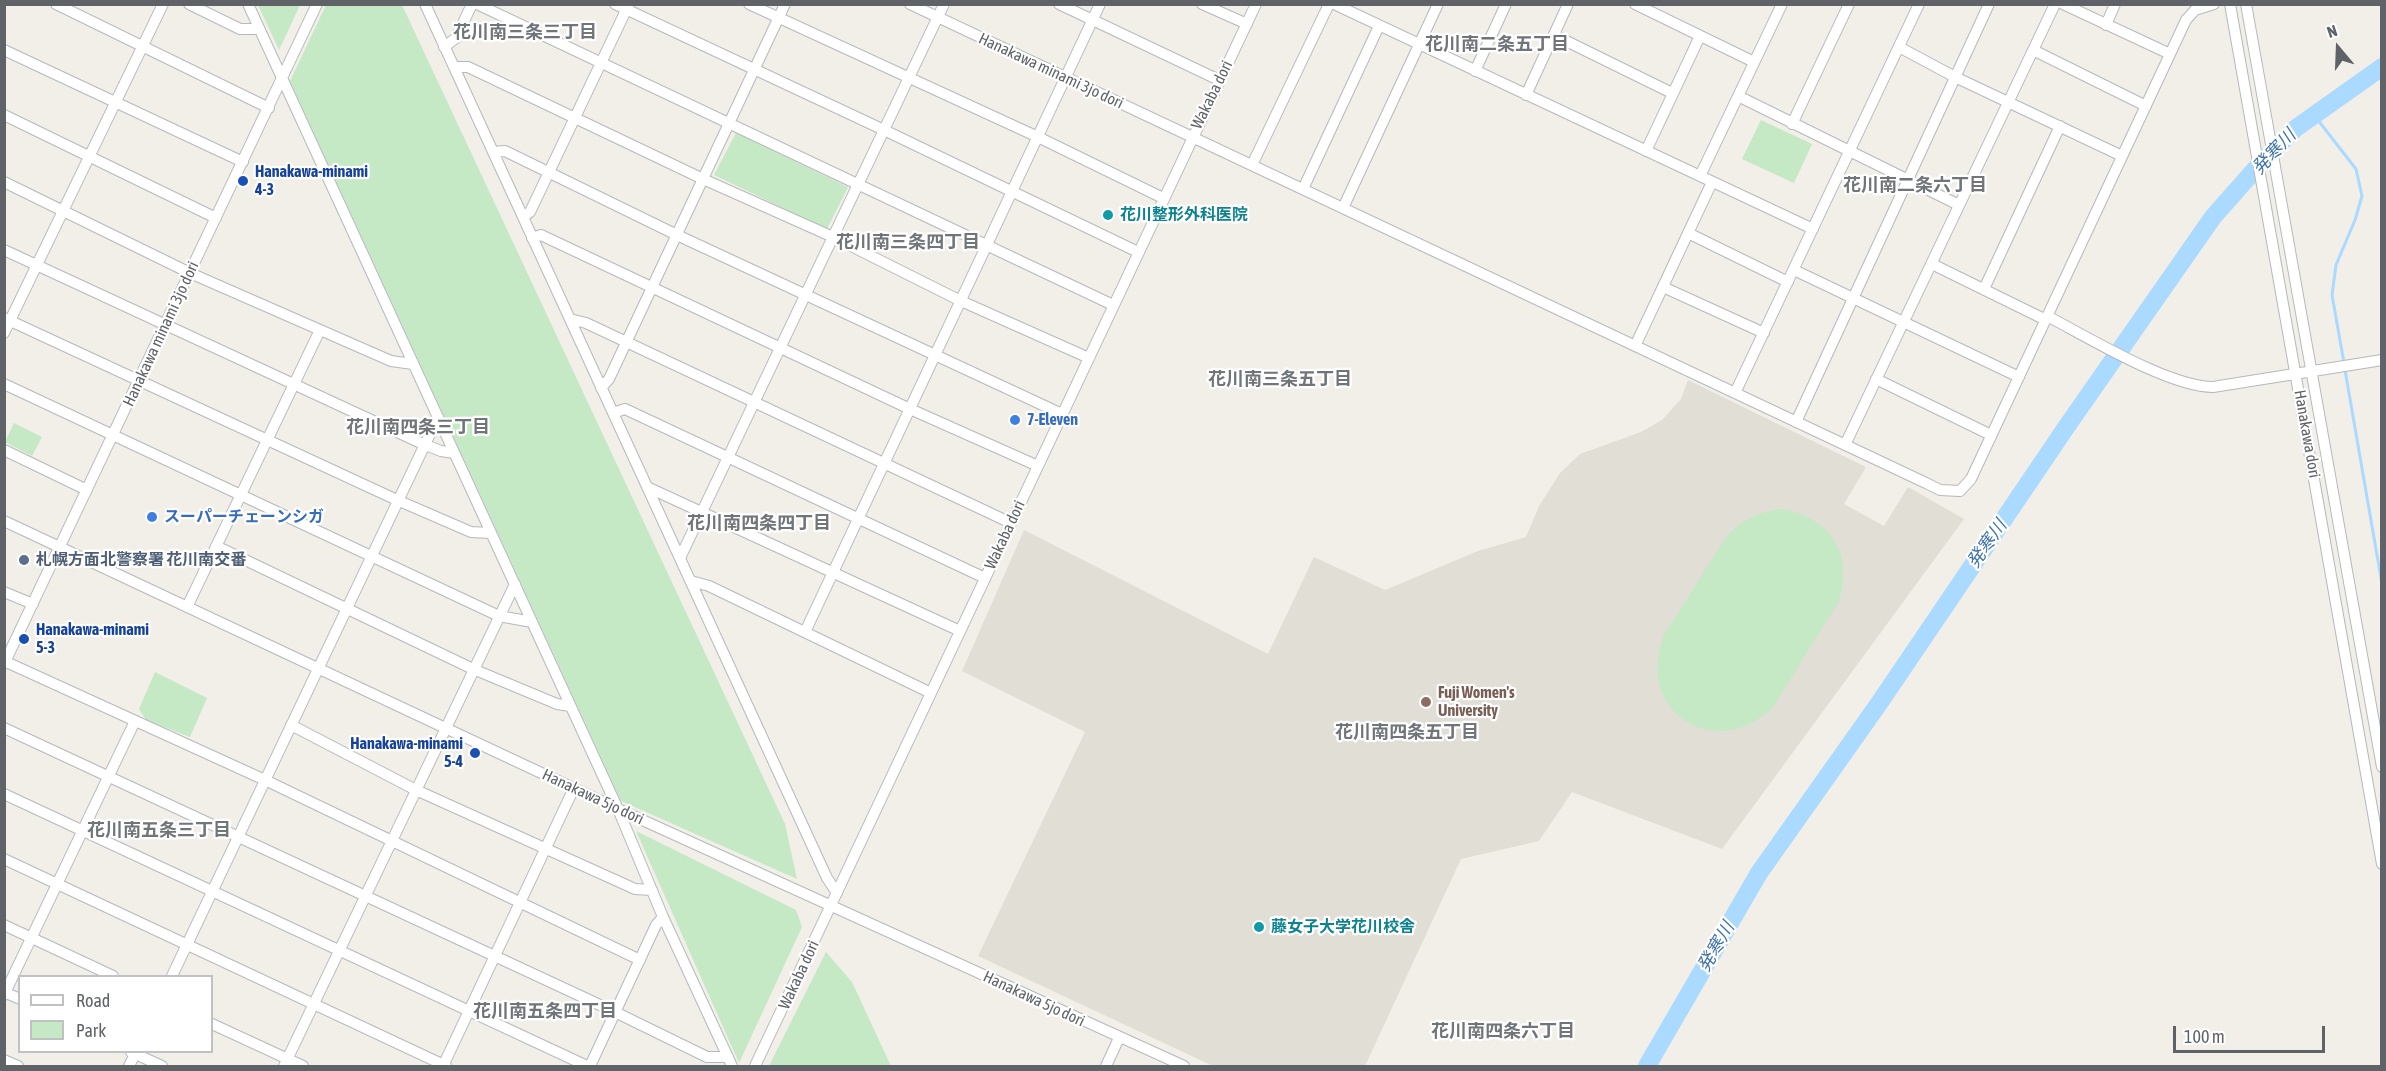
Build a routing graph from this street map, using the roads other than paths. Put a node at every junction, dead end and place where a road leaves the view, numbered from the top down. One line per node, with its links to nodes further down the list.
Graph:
1 (56, 4): 45 (street)
2 (163, 4): 45 (street)
3 (189, 4): 41 (street)
4 (248, 4): 41 (street)
5 (317, 4): 59 (street, Hanakawa minami 3jo dori)
6 (425, 4): 46 (street)
7 (472, 4): 46 (street)
8 (477, 4): 52 (street)
9 (615, 4): 34 (street)
10 (750, 4): 35 (street)
11 (785, 4): 35 (street)
12 (910, 4): 36 (street, Hanakawa minami 3jo dori)
13 (944, 4): 36 (street)
14 (1059, 4): 37 (street)
15 (1100, 4): 37 (street)
16 (1202, 4): 38 (street)
17 (1256, 4): 38 (street, Wakaba dori)
18 (1329, 4): 82 (street)
19 (1334, 4): 40 (street)
20 (1438, 4): 44 (street)
21 (1506, 4): 55 (street)
22 (1568, 4): 42 (street)
23 (1635, 4): 43 (street)
24 (1782, 4): 51 (street)
25 (1849, 4): 71 (street)
26 (1919, 4): 47 (street)
27 (1989, 4): 57 (street)
28 (2055, 4): 49 (street)
29 (2063, 4): 39 (street)
30 (2115, 4): 39 (street)
31 (2214, 4): 50 (street)
32 (2230, 4): 134 (street, Hanakawa dori)
33 (2246, 4): 133 (street, Hanakawa dori)
34 (628, 7): 52 (street); 54 (street)
35 (778, 18): 54 (street); 56 (street)
36 (938, 18): 56 (street); 58 (street, Hanakawa minami 3jo dori)
37 (1093, 21): 58 (street); 60 (street)
38 (1246, 24): 60 (street, Wakaba dori)
39 (2106, 24): 50 (street)
40 (1379, 26): 44 (street); 90 (street)
41 (259, 29): 59 (street)
42 (1554, 35): 61 (street); 62 (street)
43 (1700, 36): 51 (street); 61 (street)
44 (1419, 45): 55 (street); 94 (street)
45 (143, 46): 65 (street); 67 (street)
46 (444, 47): 53 (street)
47 (1899, 47): 57 (street); 77 (street)
48 (4, 50): 65 (street)
49 (2033, 50): 64 (street); 66 (street)
50 (2170, 54): 66 (street)
51 (1754, 62): 63 (street)
52 (601, 64): 69 (street); 70 (street)
53 (454, 67): 69 (street); 78 (street)
54 (754, 70): 70 (street); 73 (street)
55 (1475, 71): 62 (street)
56 (909, 77): 73 (street); 74 (street)
57 (1955, 77): 64 (street); 86 (street)
58 (1066, 78): 74 (street); 75 (street, Hanakawa minami 3jo dori)
59 (282, 80): 67 (street, Hanakawa minami 3jo dori); 132 (street)
60 (1219, 80): 75 (street, Wakaba dori)
61 (1672, 93): 76 (street)
62 (1526, 95): 76 (street)
63 (1738, 96): 71 (street); 84 (street)
64 (2009, 101): 72 (street); 93 (street)
65 (116, 102): 80 (street); 81 (street)
66 (2146, 106): 79 (street)
67 (269, 108): 81 (street, Hanakawa minami 3jo dori)
68 (4, 115): 80 (street)
69 (575, 117): 83 (street); 85 (street)
70 (729, 124): 85 (street); 89 (street)
71 (1792, 124): 77 (street)
72 (2060, 126): 79 (street); 113 (street)
73 (885, 130): 89 (street); 91 (street)
74 (1038, 137): 91 (street); 92 (street)
75 (1192, 137): 82 (street, Hanakawa minami 3jo dori); 92 (street, Wakaba dori)
76 (1646, 151): 84 (street)
77 (1851, 151): 86 (street); 98 (street)
78 (493, 152): 83 (street); 96 (street)
79 (2122, 156): 118 (street)
80 (90, 157): 95 (street); 97 (street)
81 (243, 162): 97 (street, Hanakawa minami 3jo dori)
82 (1252, 165): 90 (street, Hanakawa minami 3jo dori)
83 (549, 172): 96 (street); 100 (street)
84 (1700, 176): 88 (street)
85 (703, 179): 100 (street); 101 (street)
86 (1908, 180): 93 (street); 115 (street)
87 (4, 182): 95 (street)
88 (1712, 182): 98 (street); 99 (street)
89 (858, 184): 101 (street); 103 (street)
90 (1303, 189): 94 (street, Hanakawa minami 3jo dori)
91 (1012, 192): 103 (street); 105 (street)
92 (1163, 198): 105 (street, Wakaba dori)
93 (1959, 206): 106 (street)
94 (1343, 208): 127 (street, Hanakawa minami 3jo dori)
95 (64, 210): 107 (street); 109 (street)
96 (523, 217): 102 (street)
97 (216, 218): 109 (street, Hanakawa minami 3jo dori)
98 (1813, 229): 108 (street)
99 (1688, 233): 110 (street); 112 (street)
100 (677, 235): 111 (street); 114 (street)
101 (833, 237): 114 (street); 116 (street)
102 (532, 238): 111 (street); 120 (street)
103 (987, 245): 116 (street); 117 (street)
104 (4, 250): 107 (street)
105 (1138, 252): 117 (street, Wakaba dori)
106 (1932, 264): 113 (street); 121 (street)
107 (37, 266): 119 (street); 122 (street)
108 (1794, 270): 110 (street); 115 (street)
109 (190, 273): 122 (street, Hanakawa minami 3jo dori); 123 (street)
110 (1788, 282): 125 (street)
111 (652, 286): 126 (street); 128 (street)
112 (1663, 287): 125 (street); 127 (street)
113 (1984, 289): 118 (street)
114 (806, 294): 128 (street); 129 (street)
115 (1853, 297): 121 (street); 147 (street)
116 (961, 301): 129 (street); 130 (street)
117 (1113, 305): 130 (street, Wakaba dori)
118 (2046, 318): 134 (street); 135 (street)
119 (7, 319): 124 (street); 137 (street)
120 (570, 319): 126 (street); 140 (street)
121 (1904, 322): 135 (street); 136 (street)
122 (165, 326): 137 (street, Hanakawa minami 3jo dori); 139 (street)
123 (320, 330): 132 (street); 139 (street)
124 (4, 333)
125 (1764, 333): 141 (street)
126 (626, 342): 140 (street); 142 (street)
127 (1635, 346): 141 (street, Hanakawa minami 3jo dori)
128 (781, 347): 142 (street); 143 (street)
129 (935, 356): 143 (street); 145 (street)
130 (1089, 358): 145 (street, Wakaba dori)
131 (2382, 360): 133 (street)
132 (413, 364): 146 (street)
133 (2313, 371): 134 (street); 192 (street, Hanakawa dori)
134 (2297, 373): 204 (street, Hanakawa dori)
135 (2019, 377): 149 (street)
136 (1876, 379): 149 (street); 152 (street)
137 (139, 380): 148 (street, Hanakawa minami 3jo dori); 150 (street)
138 (4, 384): 148 (street)
139 (293, 385): 150 (street); 151 (street)
140 (601, 388): 144 (street)
141 (1735, 393): 147 (street, Hanakawa minami 3jo dori)
142 (754, 402): 155 (street); 156 (street)
143 (910, 409): 156 (street); 157 (street)
144 (613, 413): 155 (street); 158 (street)
145 (1062, 414): 157 (street, Wakaba dori)
146 (438, 417): 151 (street); 154 (street)
147 (1796, 422): 152 (street, Hanakawa minami 3jo dori)
148 (113, 435): 159 (street, Hanakawa minami 3jo dori); 160 (street)
149 (1991, 435): 152 (street, Hanakawa minami 3jo dori)
150 (268, 439): 160 (street); 161 (street)
151 (423, 444): 154 (street); 161 (street)
152 (1845, 445)
153 (4, 450): 159 (street)
154 (454, 453): 166 (street)
155 (728, 458): 162 (street); 163 (street)
156 (885, 462): 163 (street); 165 (street)
157 (1038, 466): 165 (street, Wakaba dori)
158 (647, 487): 162 (street); 170 (street)
159 (87, 490): 168 (street, Hanakawa minami 3jo dori)
160 (240, 496): 167 (street); 169 (street)
161 (397, 500): 166 (street); 169 (street)
162 (702, 512): 170 (street); 171 (street)
163 (858, 519): 171 (street); 172 (street)
164 (4, 521): 168 (street, Hanakawa 5jo dori)
165 (1011, 523): 172 (street, Wakaba dori)
166 (491, 533): 174 (street)
167 (216, 546): 177 (street); 178 (street)
168 (60, 547): 176 (street, Hanakawa minami 3jo dori); 177 (street, Hanakawa 5jo dori)
169 (371, 555): 178 (street); 179 (street)
170 (680, 558): 173 (street)
171 (832, 574): 181 (street); 182 (street)
172 (985, 578): 181 (street, Wakaba dori)
173 (691, 581): 182 (street); 208 (street)
174 (514, 584): 179 (street); 180 (street)
175 (4, 592): 176 (street)
176 (33, 604): 183 (street, Hanakawa minami 3jo dori)
177 (187, 607): 184 (street, Hanakawa 5jo dori)
178 (345, 610): 184 (street); 185 (street)
179 (499, 616): 180 (street); 185 (street)
180 (532, 622): 187 (street)
181 (960, 631): 186 (street, Wakaba dori)
182 (805, 632): 186 (street)
183 (5, 662): 188 (street)
184 (318, 668): 189 (street); 191 (street, Hanakawa 5jo dori)
185 (474, 669): 187 (street); 191 (street)
186 (932, 693): 208 (street, Wakaba dori)
187 (570, 706): 198 (street)
188 (135, 721): 193 (street); 194 (street)
189 (291, 725): 194 (street); 196 (street)
190 (4, 728): 193 (street)
191 (445, 728): 195 (street, Hanakawa 5jo dori); 196 (street)
192 (2382, 767)
193 (109, 776): 199 (street); 200 (street)
194 (265, 780): 200 (street); 201 (street)
195 (574, 788): 198 (street, Hanakawa 5jo dori); 202 (street)
196 (416, 789): 201 (street); 202 (street)
197 (4, 794): 199 (street)
198 (618, 809): 207 (street); 211 (street, Hanakawa 5jo dori)
199 (83, 830): 205 (street); 206 (street)
200 (238, 837): 206 (street); 209 (street)
201 (391, 842): 209 (street); 210 (street)
202 (545, 848): 207 (street); 210 (street)
203 (4, 859): 205 (street)
204 (2382, 864)
205 (58, 882): 214 (street); 215 (street)
206 (213, 890): 215 (street); 216 (street)
207 (652, 890): 212 (street)
208 (837, 893): 211 (street, Wakaba dori)
209 (365, 897): 216 (street); 217 (street)
210 (520, 902): 217 (street); 218 (street)
211 (832, 905): 226 (street, Hanakawa 5jo dori); 237 (street, Wakaba dori)
212 (663, 918): 218 (street); 229 (street)
213 (4, 925): 214 (street)
214 (32, 937): 219 (street); 221 (street)
215 (187, 945): 220 (street); 222 (street)
216 (339, 951): 222 (street); 223 (street)
217 (495, 956): 223 (street); 224 (street)
218 (640, 960): 224 (street)
219 (111, 975)
220 (172, 975)
221 (5, 993)
222 (313, 1005): 230 (street); 235 (street)
223 (469, 1011): 235 (street); 236 (street)
224 (615, 1012): 229 (street); 236 (street)
225 (213, 1025): 230 (street)
226 (1119, 1038): 231 (street, Hanakawa 5jo dori); 238 (street)
227 (136, 1053): 233 (street)
228 (4, 1060): 232 (street)
229 (730, 1062)
230 (286, 1063): 234 (street)
231 (1169, 1064): 239 (street, Hanakawa 5jo dori)
232 (18, 1066)
233 (162, 1066)
234 (303, 1066)
235 (444, 1066)
236 (588, 1066)
237 (755, 1066)
238 (1106, 1066)
239 (1184, 1066)

